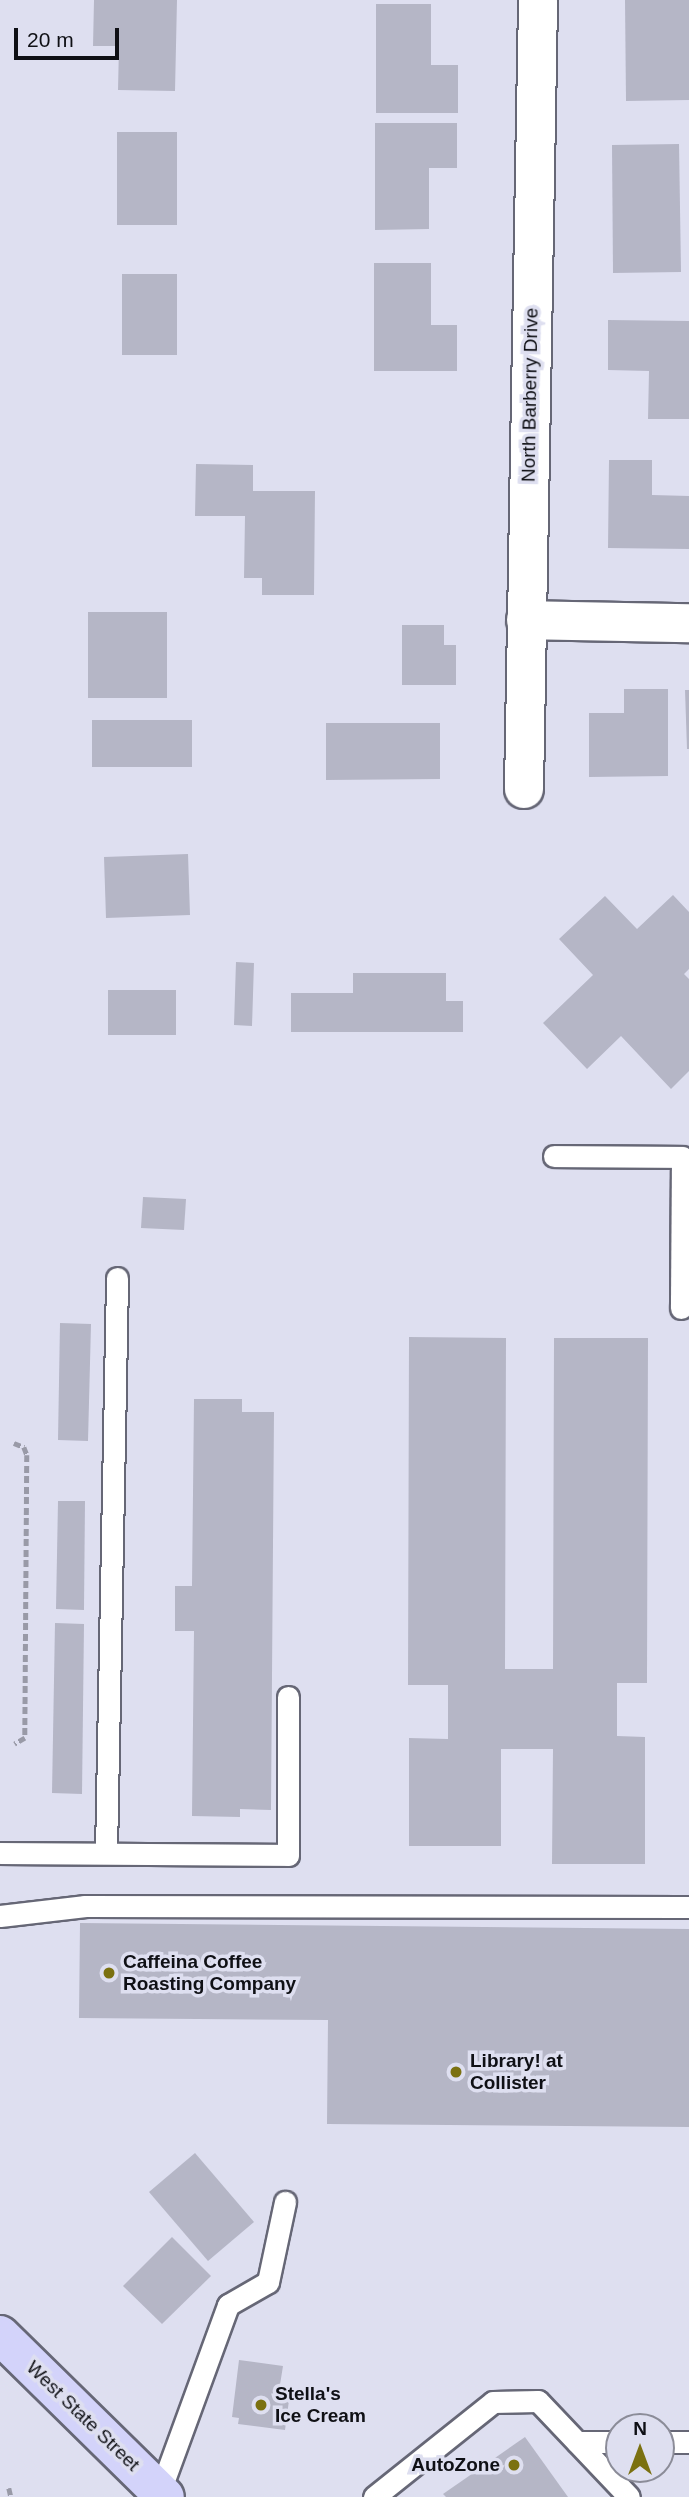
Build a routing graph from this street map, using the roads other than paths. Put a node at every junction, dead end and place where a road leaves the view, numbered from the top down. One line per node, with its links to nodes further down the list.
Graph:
1 (538, 0): 2 (street, North Barberry Drive)
2 (526, 620): 3 (street); 4 (street, North Barberry Drive)
3 (689, 623)
4 (524, 789)
5 (554, 1156): 7 (lane)
6 (117, 1278): 10 (lane)
7 (681, 1308)
8 (288, 1696): 10 (lane)
9 (0, 1853): 10 (lane)
10 (106, 1853)
11 (689, 1907): 12 (lane)
12 (0, 1916)
13 (285, 2202): 17 (lane)
14 (0, 2335): 17 (main road, West State Street)
15 (577, 2442): 16 (lane); 18 (lane); 19 (lane)
16 (605, 2442)
17 (162, 2494)
18 (374, 2497)
19 (629, 2497)

